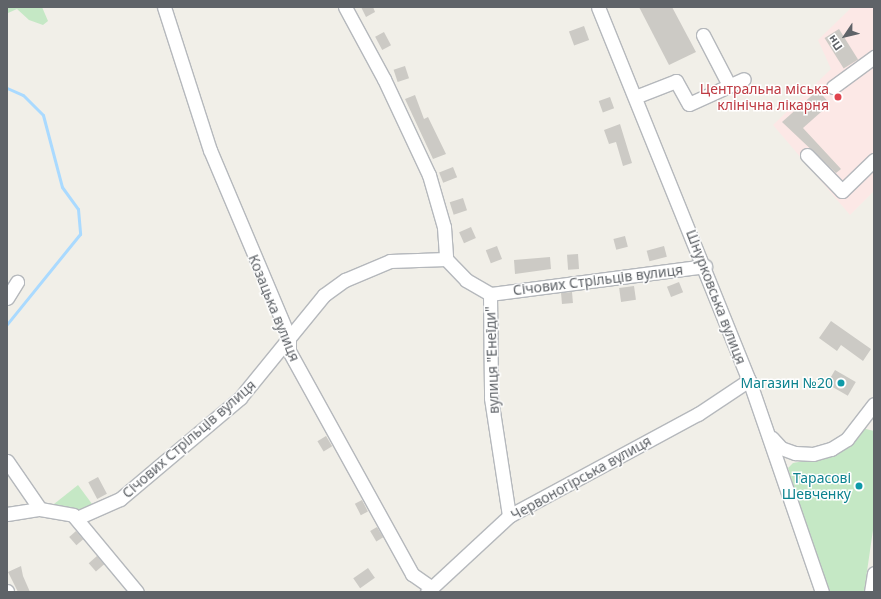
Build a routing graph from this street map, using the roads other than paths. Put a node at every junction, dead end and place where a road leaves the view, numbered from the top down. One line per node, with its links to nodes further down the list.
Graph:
1 (164, 7): 17 (street, Козацька вулиця)
2 (345, 7): 12 (street)
3 (598, 7): 9 (street, Шнурковська вулиця)
4 (703, 35): 7 (street)
5 (874, 57): 8 (street)
6 (744, 78): 7 (street)
7 (729, 85): 9 (street)
8 (833, 86)
9 (635, 98): 13 (street, Шнурковська вулиця)
10 (807, 155): 11 (street)
11 (874, 160)
12 (446, 259): 15 (street, вулиця "Енеїди"); 17 (street, Січових Стрільців вулиця)
13 (705, 266): 15 (street, Січових Стрільців вулиця); 18 (street, Шнурковська вулиця)
14 (17, 282): 16 (street)
15 (490, 294): 24 (street, вулиця "Енеїди")
16 (7, 298)
17 (289, 337): 25 (street, Січових Стрільців вулиця); 27 (street, Козацька вулиця)
18 (749, 380): 20 (street, Шнурковська вулиця); 24 (street, Червоногірська вулиця)
19 (874, 404): 20 (street)
20 (770, 436): 29 (street, Шнурковська вулиця)
21 (7, 462): 22 (street)
22 (40, 508): 23 (street); 25 (street)
23 (7, 514)
24 (509, 516): 27 (street, Червоногірська вулиця)
25 (77, 518): 28 (street)
26 (874, 573): 30 (street)
27 (428, 589)
28 (137, 592)
29 (822, 592)
30 (871, 592)

